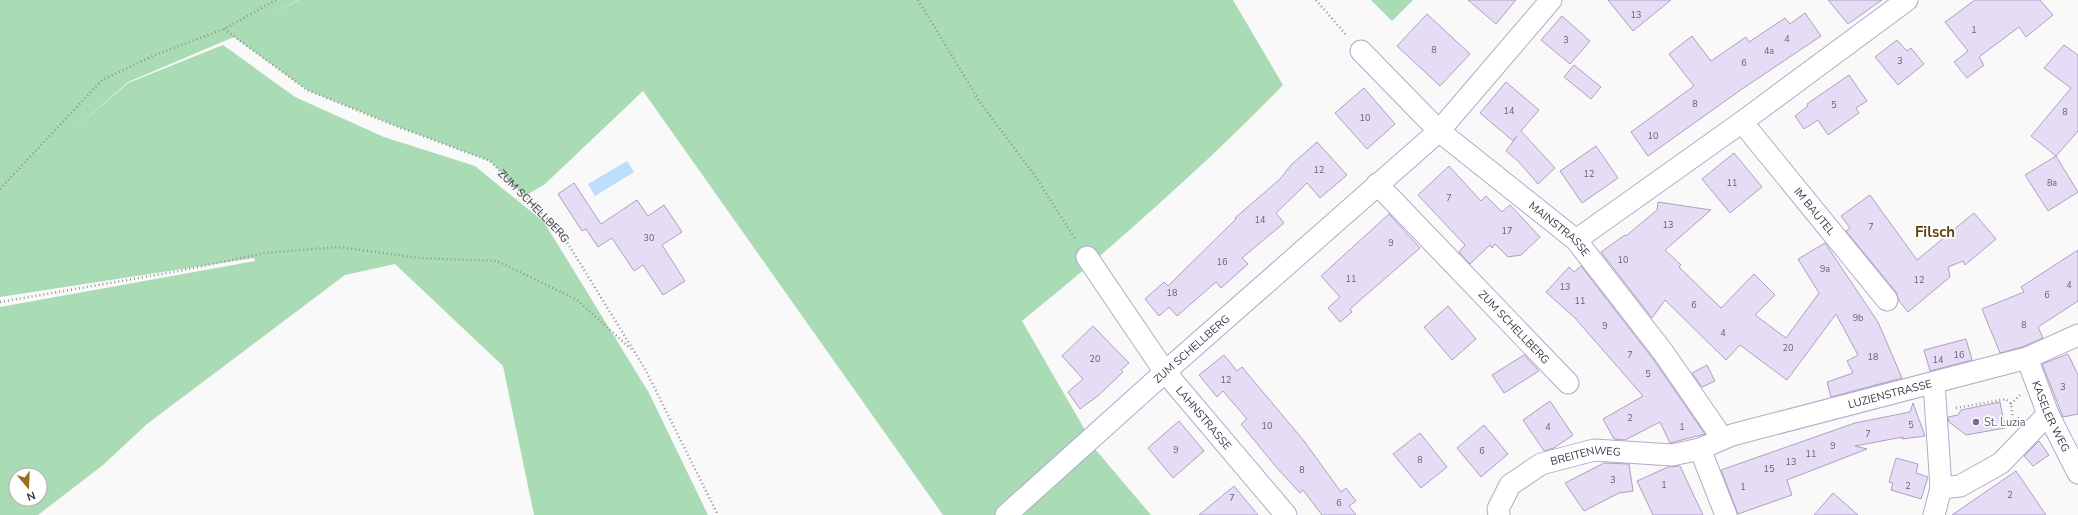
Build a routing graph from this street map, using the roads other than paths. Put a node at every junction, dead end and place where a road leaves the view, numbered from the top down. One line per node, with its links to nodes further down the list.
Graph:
1 (1550, 0): 5 (street, ZUM SCHELLBERG)
2 (1908, 0): 4 (street)
3 (1361, 51): 5 (street, MAINSTRASSE)
4 (1742, 122): 7 (street); 9 (street, IM BAUTEL)
5 (1439, 131): 6 (street, ZUM SCHELLBERG); 7 (street, MAINSTRASSE)
6 (1377, 184): 12 (street, ZUM SCHELLBERG); 14 (street, ZUM SCHELLBERG)
7 (1576, 240): 16 (street, MAINSTRASSE)
8 (1087, 257): 12 (street, LAHNSTRASSE)
9 (1887, 300)
10 (2078, 335): 11 (street, LUZIENSTRASSE)
11 (2027, 358): 13 (street, LUZIENSTRASSE); 15 (street, KASELER WEG)
12 (1165, 372): 20 (street, ZUM SCHELLBERG); 21 (street, LAHNSTRASSE)
13 (1934, 383): 16 (street, LUZIENSTRASSE); 19 (street)
14 (1568, 384)
15 (2048, 414): 18 (street, KASELER WEG); 19 (street)
16 (1720, 440): 17 (street, LUZIENSTRASSE)
17 (1700, 449): 22 (street, BREITENWEG); 23 (street)
18 (2078, 473)
19 (1941, 488): 24 (street)
20 (1006, 515)
21 (1286, 515)
22 (1499, 515)
23 (1726, 515)
24 (1934, 515)

